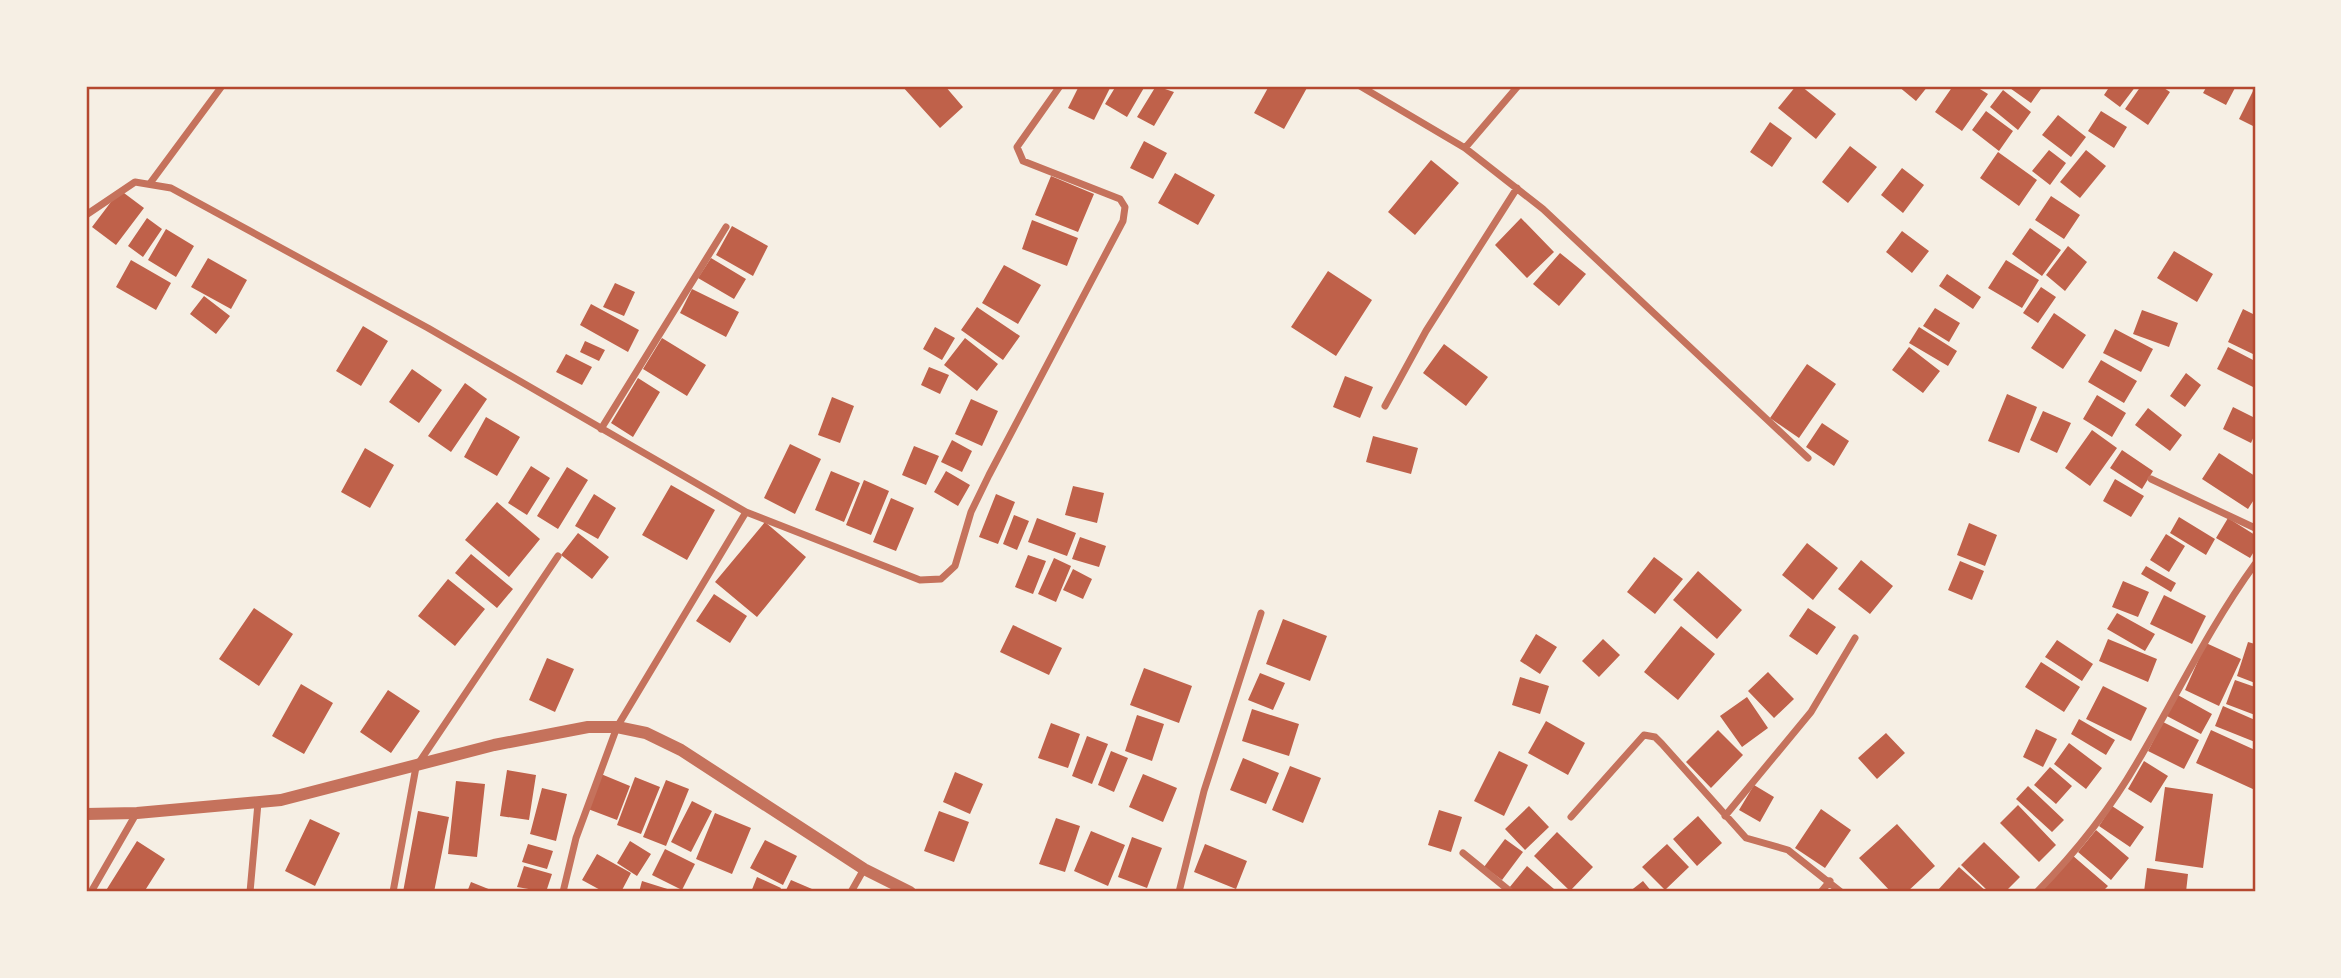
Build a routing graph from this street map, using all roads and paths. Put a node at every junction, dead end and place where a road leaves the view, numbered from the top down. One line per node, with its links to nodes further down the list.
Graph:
1 (222, 86): 6 (street)
2 (1060, 86): 14 (street)
3 (1360, 86): 5 (street)
4 (1518, 86): 5 (street)
5 (1465, 148): 7 (street)
6 (151, 182): 8 (street); 11 (street)
7 (1517, 188): 10 (street); 12 (street)
8 (86, 215)
9 (726, 228): 11 (street)
10 (1385, 405)
11 (601, 429): 14 (street)
12 (1808, 458)
13 (2151, 479): 15 (street)
14 (746, 512): 20 (street)
15 (2255, 528)
16 (558, 556): 21 (street)
17 (2255, 564): 40 (street)
18 (1261, 614): 36 (street)
19 (1855, 638): 25 (street)
20 (617, 727): 21 (street); 28 (street); 33 (street)
21 (416, 767): 22 (street); 32 (street)
22 (258, 803): 23 (street); 31 (street)
23 (137, 813): 24 (street); 30 (street)
24 (86, 814)
25 (1725, 816): 26 (street); 29 (street)
26 (1571, 817)
27 (1463, 853): 37 (street)
28 (864, 869): 34 (street); 35 (street)
29 (1830, 881): 38 (street); 39 (street)
30 (92, 892)
31 (250, 892)
32 (393, 892)
33 (563, 892)
34 (850, 892)
35 (910, 892)
36 (1179, 892)
37 (1511, 892)
38 (1821, 892)
39 (1841, 892)
40 (2037, 892)

